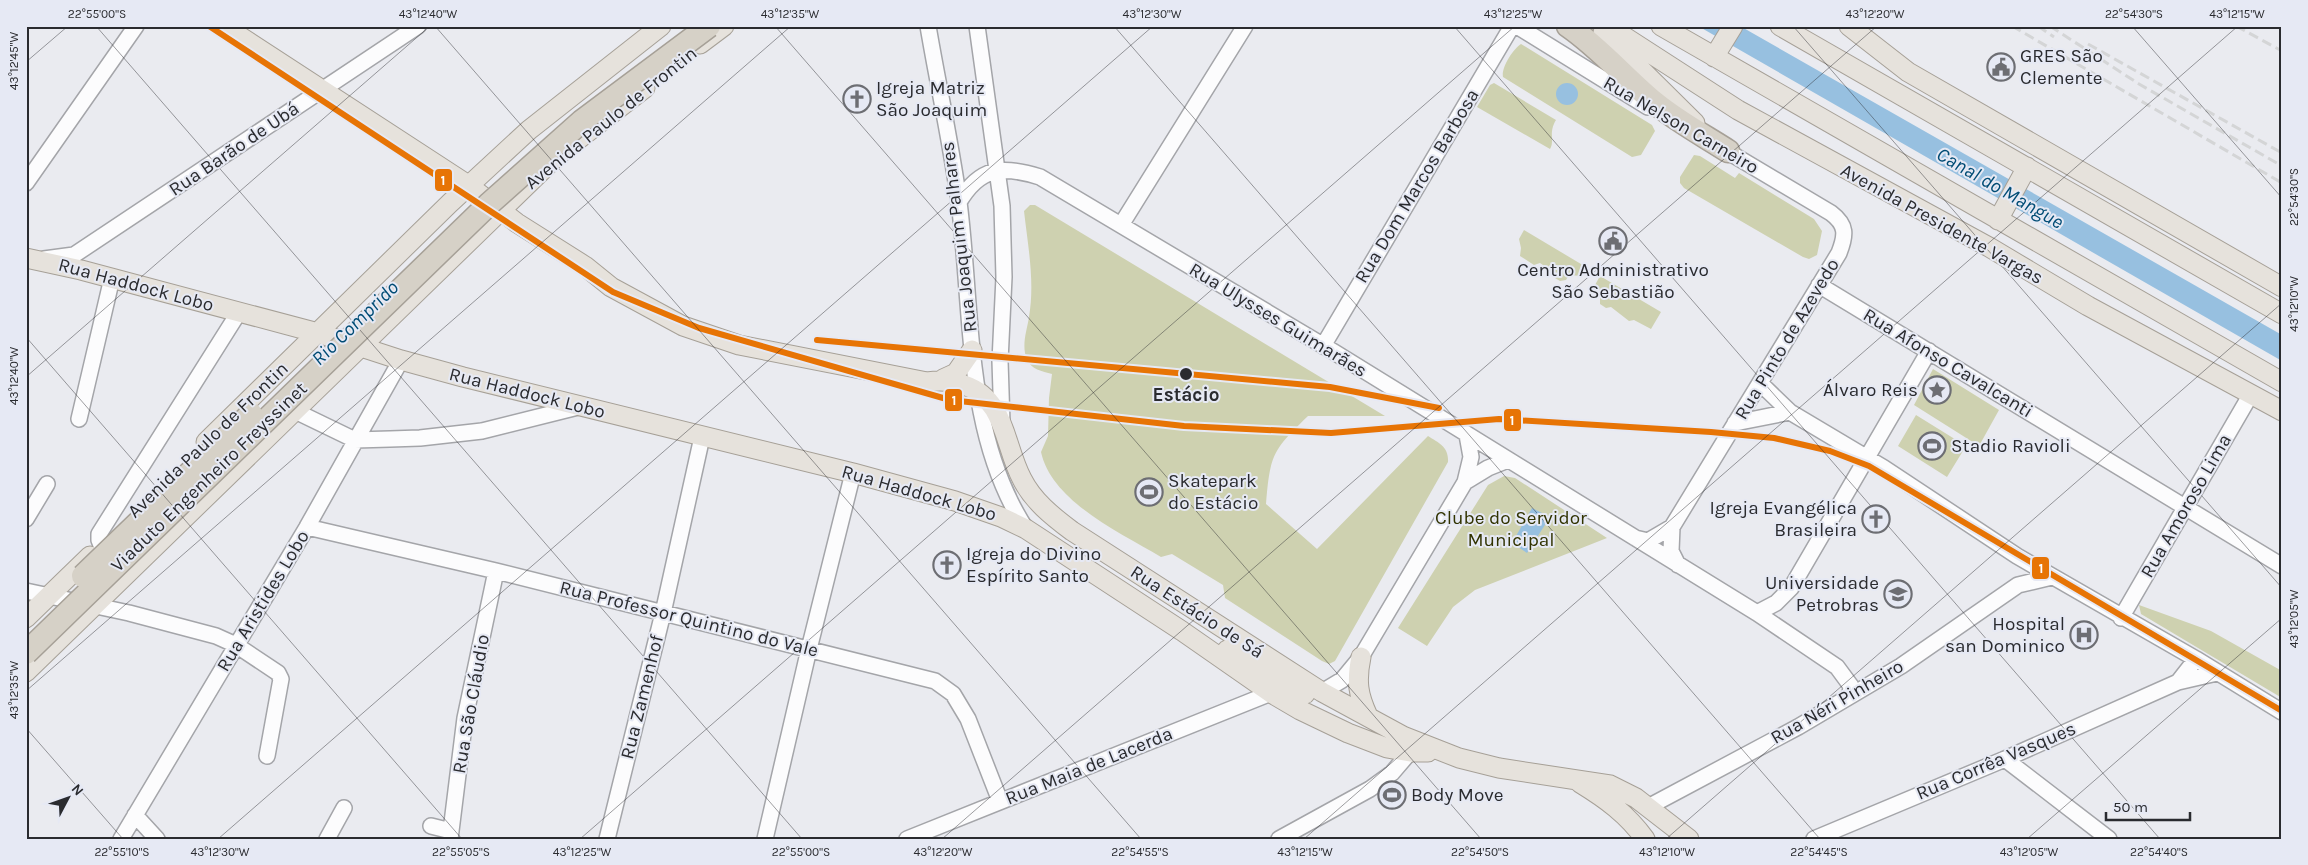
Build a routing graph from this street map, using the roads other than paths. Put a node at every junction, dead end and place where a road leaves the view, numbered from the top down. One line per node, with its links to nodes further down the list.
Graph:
1 (136, 26): 28 (street)
2 (224, 26): 22 (main road)
3 (418, 26): 22 (street, Rua Barão de Ubá)
4 (661, 26): 23 (main road, Avenida Paulo de Frontin)
5 (682, 26): 91 (highway, Viaduto Engenheiro Freyssinet, bridge)
6 (928, 26): 30 (street, Rua Joaquim Palhares)
7 (978, 26): 26 (street, Rua Joaquim Palhares)
8 (1245, 26): 34 (street)
9 (1512, 26): 45 (street, Rua Dom Marcos Barbosa)
10 (1518, 26): 24 (street, Rua Nelson Carneiro)
11 (1568, 26): 24 (highway)
12 (1596, 26): 24 (main road)
13 (1608, 26): 21 (main road, Avenida Presidente Vargas)
14 (1630, 26): 21 (main road)
15 (1661, 26): 20 (main road, Avenida Presidente Vargas)
16 (1733, 26): 20 (main road)
17 (1780, 26): 27 (main road)
18 (1849, 26): 39 (main road)
19 (716, 28): 25 (main road, Avenida Paulo de Frontin); 94 (highway, Viaduto Engenheiro Freyssinet, bridge)
20 (1719, 50): 32 (main road, Avenida Presidente Vargas)
21 (1663, 61): 49 (main road, Avenida Presidente Vargas)
22 (322, 90): 29 (main road); 36 (street, Rua Barão de Ubá)
23 (529, 130): 25 (main road); 29 (main road, Avenida Paulo de Frontin)
24 (1728, 151): 33 (street, Rua Nelson Carneiro)
25 (558, 155): 31 (main road, Avenida Paulo de Frontin)
26 (997, 170): 30 (street); 34 (street, Rua Ulysses Guimarães); 60 (street, Rua Joaquim Palhares)
27 (2024, 174): 32 (main road); 42 (main road)
28 (26, 183)
29 (468, 185): 31 (main road); 43 (main road, Avenida Paulo de Frontin)
30 (959, 202): 46 (street, Rua Joaquim Palhares)
31 (500, 211): 44 (main road, Avenida Paulo de Frontin); 50 (main road)
32 (2002, 214): 40 (main road, Avenida Presidente Vargas)
33 (1844, 225): 38 (street, Rua Pinto de Azevedo)
34 (1121, 226): 45 (street, Rua Ulysses Guimarães)
35 (33, 259): 36 (main road, Rua Haddock Lobo)
36 (78, 263): 37 (main road, Rua Haddock Lobo)
37 (112, 278): 41 (main road, Rua Haddock Lobo); 59 (street)
38 (1818, 285): 47 (street, Rua Afonso Cavalcanti); 52 (street, Rua Pinto de Azevedo)
39 (2282, 287)
40 (2121, 292): 49 (main road); 51 (main road, Avenida Presidente Vargas)
41 (239, 312): 43 (main road, Rua Haddock Lobo); 76 (street)
42 (2282, 314)
43 (318, 333): 44 (main road, Rua Haddock Lobo); 76 (main road, Avenida Paulo de Frontin)
44 (359, 346): 48 (main road, Rua Haddock Lobo); 56 (main road, Avenida Paulo de Frontin)
45 (1323, 346): 62 (street, Rua Ulysses Guimarães)
46 (972, 350): 50 (main road); 53 (street, Rua Joaquim Palhares)
47 (1928, 351): 65 (street); 70 (street, Rua Afonso Cavalcanti)
48 (401, 360): 55 (main road, Rua Haddock Lobo); 64 (street, Rua Aristides Lobo)
49 (2218, 376): 54 (main road, Avenida Presidente Vargas)
50 (943, 379): 53 (main road)
51 (2282, 382)
52 (1760, 383): 58 (street); 61 (street, Rua Pinto de Azevedo)
53 (978, 391): 60 (main road, Rua Estácio de Sá); 74 (street, Rua Joaquim Palhares)
54 (2251, 394): 57 (main road, Avenida Presidente Vargas); 70 (street, Rua Amoroso Lima)
55 (582, 406): 63 (main road, Rua Haddock Lobo); 64 (street)
56 (293, 410): 64 (street); 85 (main road, Avenida Paulo de Frontin)
57 (2282, 411)
58 (1790, 412): 61 (street); 65 (street)
59 (79, 419)
60 (1002, 423): 100 (main road, Rua Estácio de Sá)
61 (1736, 423): 73 (street, Rua Pinto de Azevedo)
62 (1467, 435): 66 (street, Rua Ulysses Guimarães); 68 (street)
63 (702, 437): 67 (main road, Rua Haddock Lobo); 86 (street, Rua Zamenhof)
64 (355, 440): 72 (street, Rua Aristides Lobo)
65 (1866, 458): 77 (street); 87 (street)
66 (1508, 460): 68 (street); 75 (street, Rua Ulysses Guimarães)
67 (853, 473): 74 (main road, Rua Haddock Lobo); 93 (street)
68 (1465, 482): 95 (street)
69 (47, 484): 71 (street)
70 (2185, 507): 79 (street, Rua Afonso Cavalcanti); 89 (street, Rua Amoroso Lima)
71 (26, 519)
72 (306, 528): 80 (street, Rua Professor Quintino do Vale); 92 (street, Rua Aristides Lobo)
73 (1672, 528): 75 (street); 78 (street, Rua Pinto de Azevedo)
74 (1026, 529): 90 (main road, Rua Estácio de Sá)
75 (1634, 538): 78 (street, Rua Ulysses Guimarães)
76 (102, 545): 84 (main road, Avenida Paulo de Frontin)
77 (2017, 556): 81 (street); 82 (street)
78 (1678, 565): 87 (street, Rua Ulysses Guimarães)
79 (2282, 566)
80 (496, 571): 86 (street, Rua Professor Quintino do Vale); 115 (street, Rua São Cláudio)
81 (2052, 577): 82 (street, Rua Néri Pinheiro); 89 (street)
82 (2018, 585): 102 (street, Rua Néri Pinheiro)
83 (26, 591): 84 (street)
84 (49, 596): 85 (street); 88 (main road, Avenida Paulo de Frontin)
85 (95, 605): 92 (street); 97 (main road, Avenida Paulo de Frontin)
86 (663, 613): 93 (street, Rua Professor Quintino do Vale); 120 (street, Rua Zamenhof)
87 (1757, 614): 102 (street, Rua Ulysses Guimarães)
88 (26, 618)
89 (2121, 618): 96 (street)
90 (1182, 631): 100 (main road); 101 (main road, Rua Estácio de Sá)
91 (26, 632)
92 (236, 645): 107 (street); 113 (street, Rua Aristides Lobo)
93 (809, 649): 110 (street, Rua Professor Quintino do Vale); 121 (street)
94 (26, 653)
95 (1361, 657): 100 (street); 104 (main road)
96 (2196, 659): 98 (street); 99 (street, Rua Corrêa Vasques)
97 (26, 672)
98 (2217, 673): 99 (street, Rua Corrêa Vasques); 103 (street)
99 (2178, 682): 108 (street, Rua Corrêa Vasques)
100 (1322, 692): 104 (main road, Rua Estácio de Sá)
101 (1271, 693): 105 (main road, Rua Estácio de Sá); 110 (street, Rua Maia de Lacerda)
102 (1850, 694): 111 (street, Rua Néri Pinheiro)
103 (2282, 712)
104 (1368, 716): 106 (main road, Rua Estácio de Sá)
105 (1410, 752): 106 (main road, Rua Estácio de Sá); 123 (street)
106 (1442, 752): 109 (main road, Rua Estácio de Sá)
107 (267, 756)
108 (2005, 759): 125 (street, Rua Corrêa Vasques); 126 (street)
109 (1572, 779): 111 (main road, Rua Estácio de Sá); 124 (main road)
110 (1000, 801): 122 (street, Rua Maia de Lacerda)
111 (1648, 806): 116 (main road, Rua Estácio de Sá)
112 (344, 808): 119 (street)
113 (135, 815): 117 (street, Rua Aristides Lobo); 118 (street)
114 (432, 826): 115 (street)
115 (451, 835)
116 (1682, 838)
117 (121, 839)
118 (156, 839)
119 (327, 839)
120 (607, 839)
121 (765, 839)
122 (907, 839)
123 (1279, 839)
124 (1645, 839)
125 (1814, 839)
126 (2109, 839)

